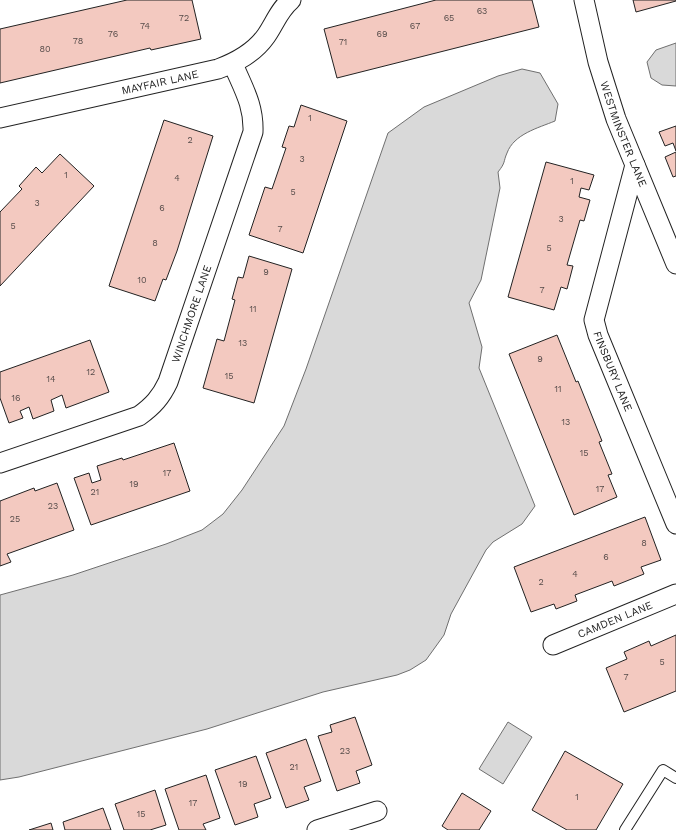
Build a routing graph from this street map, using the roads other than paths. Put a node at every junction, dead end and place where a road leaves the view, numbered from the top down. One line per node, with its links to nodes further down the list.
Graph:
1 (291, 0): 3 (street, MAYFAIR LANE)
2 (584, 0): 5 (street, WESTMINSTER LANE)
3 (232, 64): 4 (street, MAYFAIR LANE); 7 (street, WINCHMORE LANE)
4 (0, 118)
5 (635, 165): 6 (street, WESTMINSTER LANE); 8 (street, FINSBURY LANE)
6 (676, 264)
7 (0, 463)
8 (676, 524)
9 (676, 594): 10 (street, CAMDEN LANE)
10 (554, 645)
11 (676, 778): 13 (lane)
12 (377, 811): 14 (street)
13 (629, 829)
14 (317, 830)

